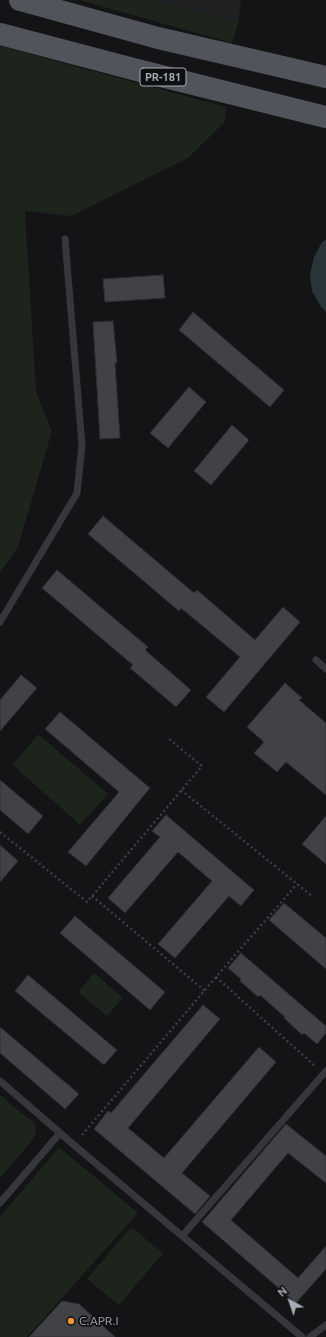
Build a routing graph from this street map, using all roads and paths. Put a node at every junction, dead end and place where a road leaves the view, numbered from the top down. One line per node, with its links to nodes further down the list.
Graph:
1 (20, 0): 3 (main road)
2 (0, 34): 4 (main road, PR-181)
3 (326, 77)
4 (326, 117)
5 (65, 239): 6 (lane)
6 (0, 622)
7 (316, 660): 8 (lane)
8 (326, 669)
9 (169, 739): 10 (path)
10 (181, 790): 12 (path); 13 (path)
11 (0, 832): 13 (path)
12 (297, 884): 14 (path); 15 (path)
13 (92, 896): 16 (path)
14 (312, 896)
15 (216, 977): 16 (path); 17 (path)
16 (205, 991): 20 (path)
17 (325, 1072): 22 (lane)
18 (0, 1081): 19 (lane)
19 (60, 1133): 20 (lane); 21 (lane)
20 (74, 1144): 22 (lane)
21 (0, 1203)
22 (182, 1236): 24 (lane)
23 (326, 1325): 25 (lane)
24 (302, 1337)
25 (310, 1337)

